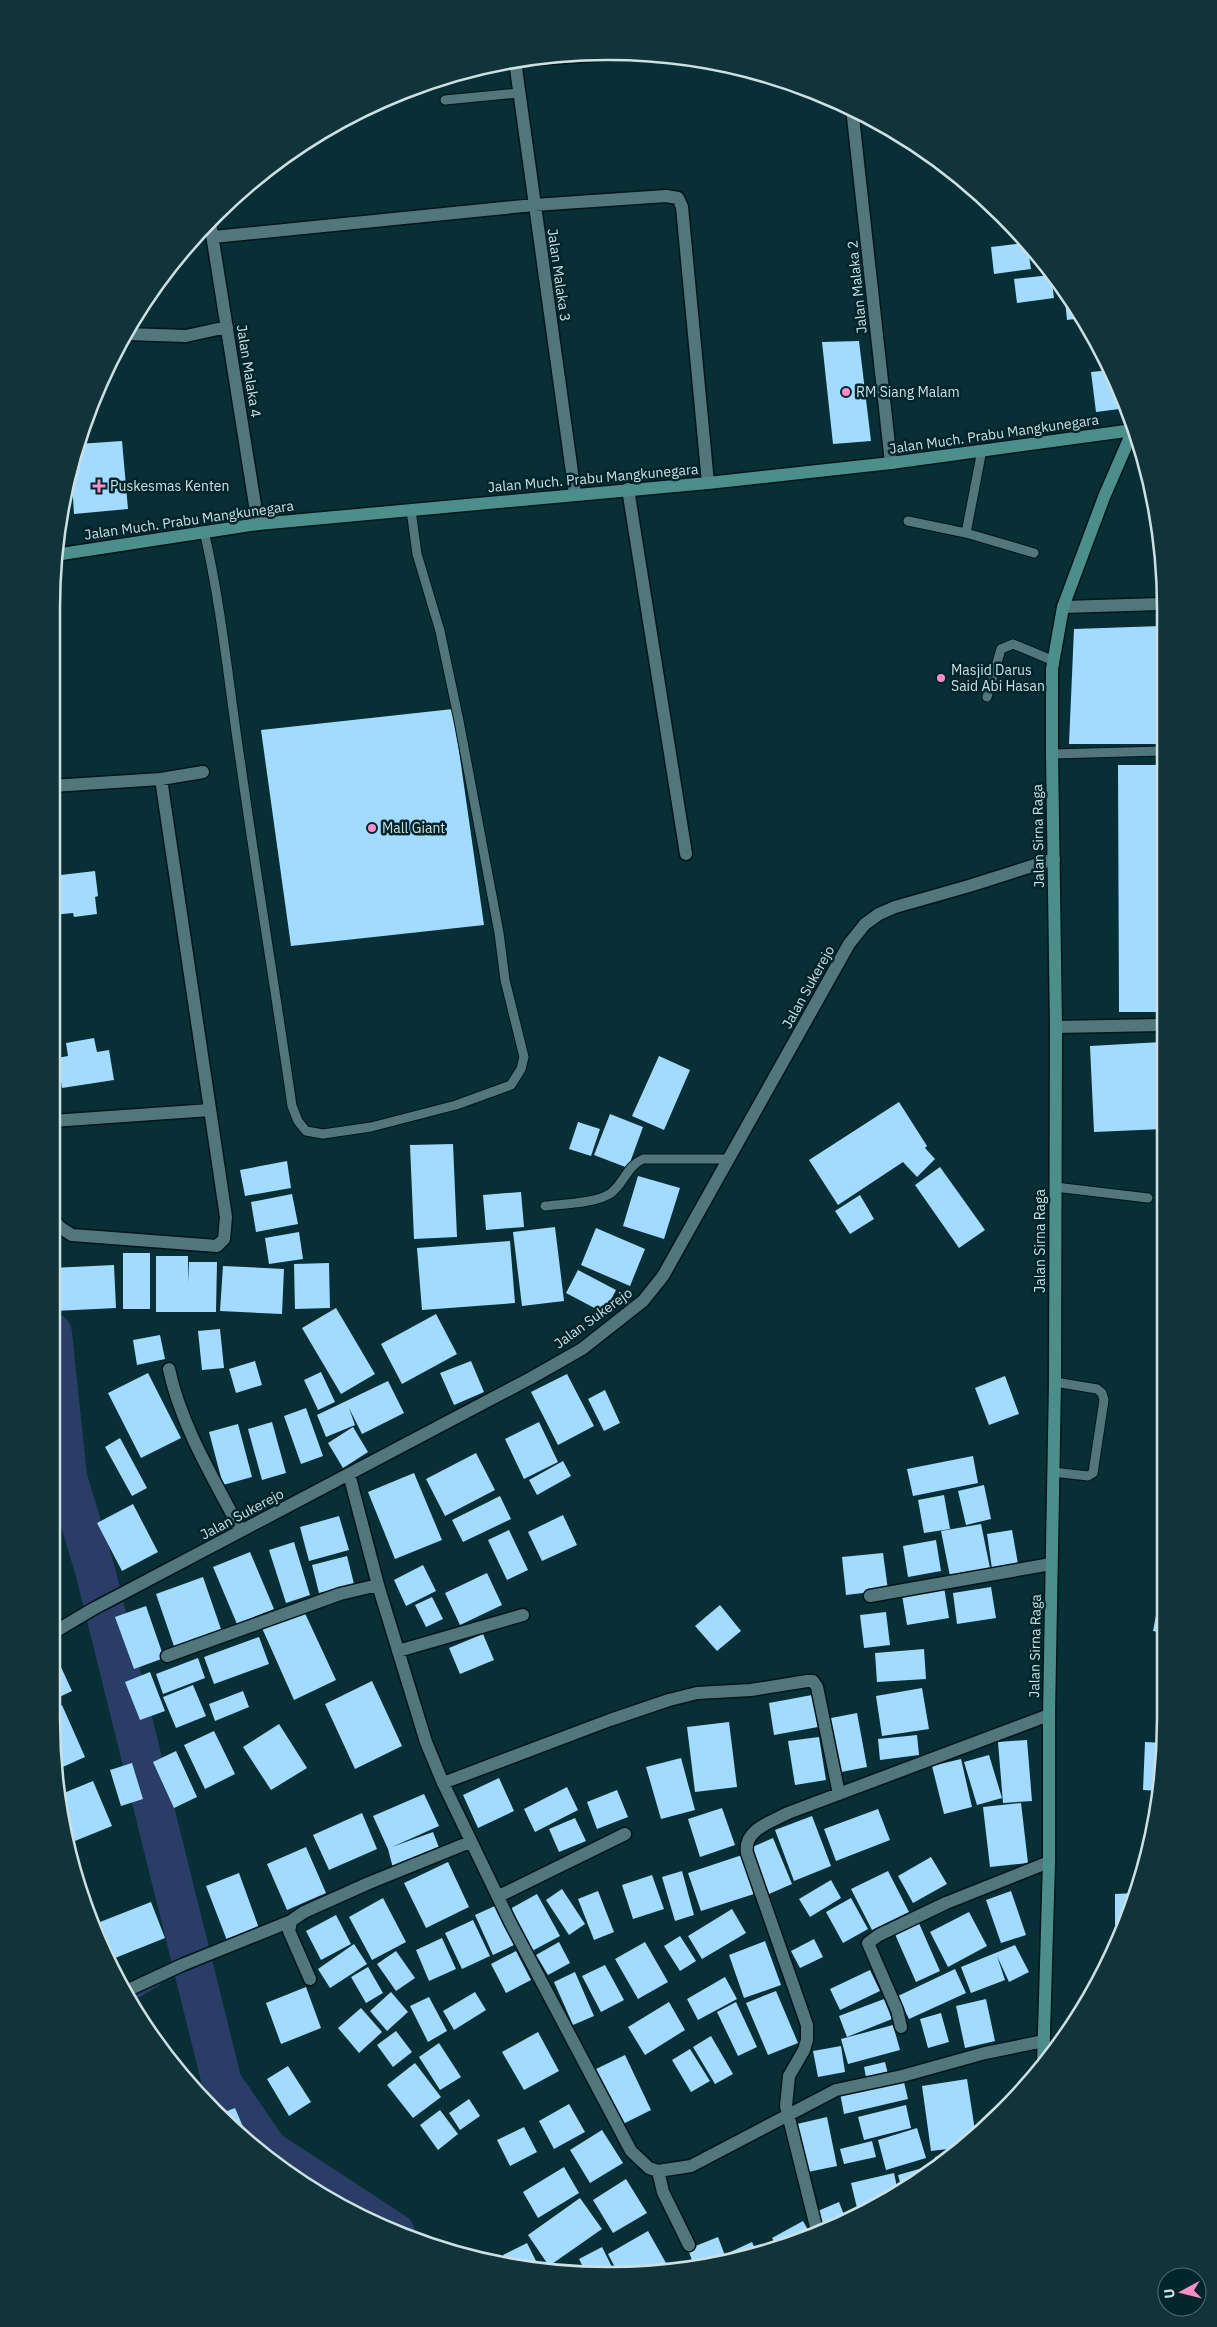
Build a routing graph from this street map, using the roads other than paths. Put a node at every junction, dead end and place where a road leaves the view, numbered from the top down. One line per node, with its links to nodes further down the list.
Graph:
1 (518, 68): 2 (street, Jalan Malaka 3)
2 (519, 93): 3 (lane); 5 (street, Jalan Malaka 3)
3 (445, 100)
4 (853, 118): 13 (street, Jalan Malaka 2)
5 (534, 205): 7 (street); 14 (street); 16 (street, Jalan Malaka 3)
6 (212, 231): 7 (street, Jalan Malaka 4)
7 (213, 237): 8 (street, Jalan Malaka 4)
8 (227, 327): 9 (street); 19 (street, Jalan Malaka 4)
9 (133, 334)
10 (1127, 431): 12 (street, Jalan Much. Prabu Mangkunegara)
11 (1130, 438): 25 (street, Jalan Sirna Raga)
12 (982, 450): 13 (street, Jalan Much. Prabu Mangkunegara); 21 (lane)
13 (891, 463): 14 (street, Jalan Much. Prabu Mangkunegara)
14 (708, 483): 15 (street, Jalan Much. Prabu Mangkunegara)
15 (628, 489): 16 (street, Jalan Much. Prabu Mangkunegara); 33 (street)
16 (575, 494): 17 (street, Jalan Much. Prabu Mangkunegara)
17 (411, 510): 19 (street, Jalan Much. Prabu Mangkunegara); 20 (lane)
18 (908, 521): 21 (lane)
19 (258, 524): 20 (street, Jalan Much. Prabu Mangkunegara)
20 (204, 531): 23 (street, Jalan Much. Prabu Mangkunegara)
21 (966, 533): 22 (lane)
22 (1034, 553)
23 (63, 554)
24 (1157, 604): 25 (street)
25 (1063, 607): 26 (street, Jalan Sirna Raga)
26 (1054, 661): 27 (lane); 29 (street, Jalan Sirna Raga)
27 (987, 697)
28 (1157, 751): 29 (lane)
29 (1052, 754): 34 (street, Jalan Sirna Raga)
30 (203, 772): 31 (street)
31 (160, 779): 32 (street); 37 (street)
32 (60, 785)
33 (686, 854)
34 (1054, 858): 36 (street, Jalan Sirna Raga); 39 (street, Jalan Sukerejo)
35 (1157, 1025): 36 (street)
36 (1056, 1027): 40 (street, Jalan Sirna Raga)
37 (210, 1110): 38 (street); 43 (street)
38 (60, 1120)
39 (729, 1159): 42 (lane); 47 (street, Jalan Sukerejo)
40 (1055, 1187): 41 (lane); 45 (street, Jalan Sirna Raga)
41 (1148, 1198)
42 (545, 1206)
43 (60, 1227)
44 (169, 1369): 48 (street)
45 (1055, 1382): 46 (street, Jalan Sirna Raga); 46 (lane)
46 (1053, 1472): 49 (street, Jalan Sirna Raga)
47 (349, 1474): 48 (street, Jalan Sukerejo); 50 (street)
48 (241, 1531): 53 (street, Jalan Sukerejo)
49 (1051, 1564): 51 (street); 56 (street, Jalan Sirna Raga)
50 (378, 1585): 54 (street); 55 (street)
51 (870, 1596)
52 (523, 1615): 54 (street)
53 (60, 1629)
54 (398, 1651): 57 (street)
55 (167, 1656)
56 (1049, 1715): 58 (street); 61 (street, Jalan Sirna Raga)
57 (442, 1783): 58 (street); 60 (street)
58 (839, 1794): 69 (street)
59 (626, 1834): 62 (street)
60 (470, 1842): 62 (street); 63 (street)
61 (1049, 1862): 66 (street); 67 (street, Jalan Sirna Raga)
62 (499, 1896): 70 (street)
63 (291, 1921): 64 (street); 65 (street)
64 (310, 1979)
65 (131, 1989)
66 (901, 2027)
67 (1044, 2041): 68 (street, Jalan Sirna Raga); 69 (street)
68 (1044, 2053)
69 (787, 2114): 70 (street); 71 (street)
70 (658, 2170): 72 (street)
71 (816, 2226)
72 (689, 2245)

